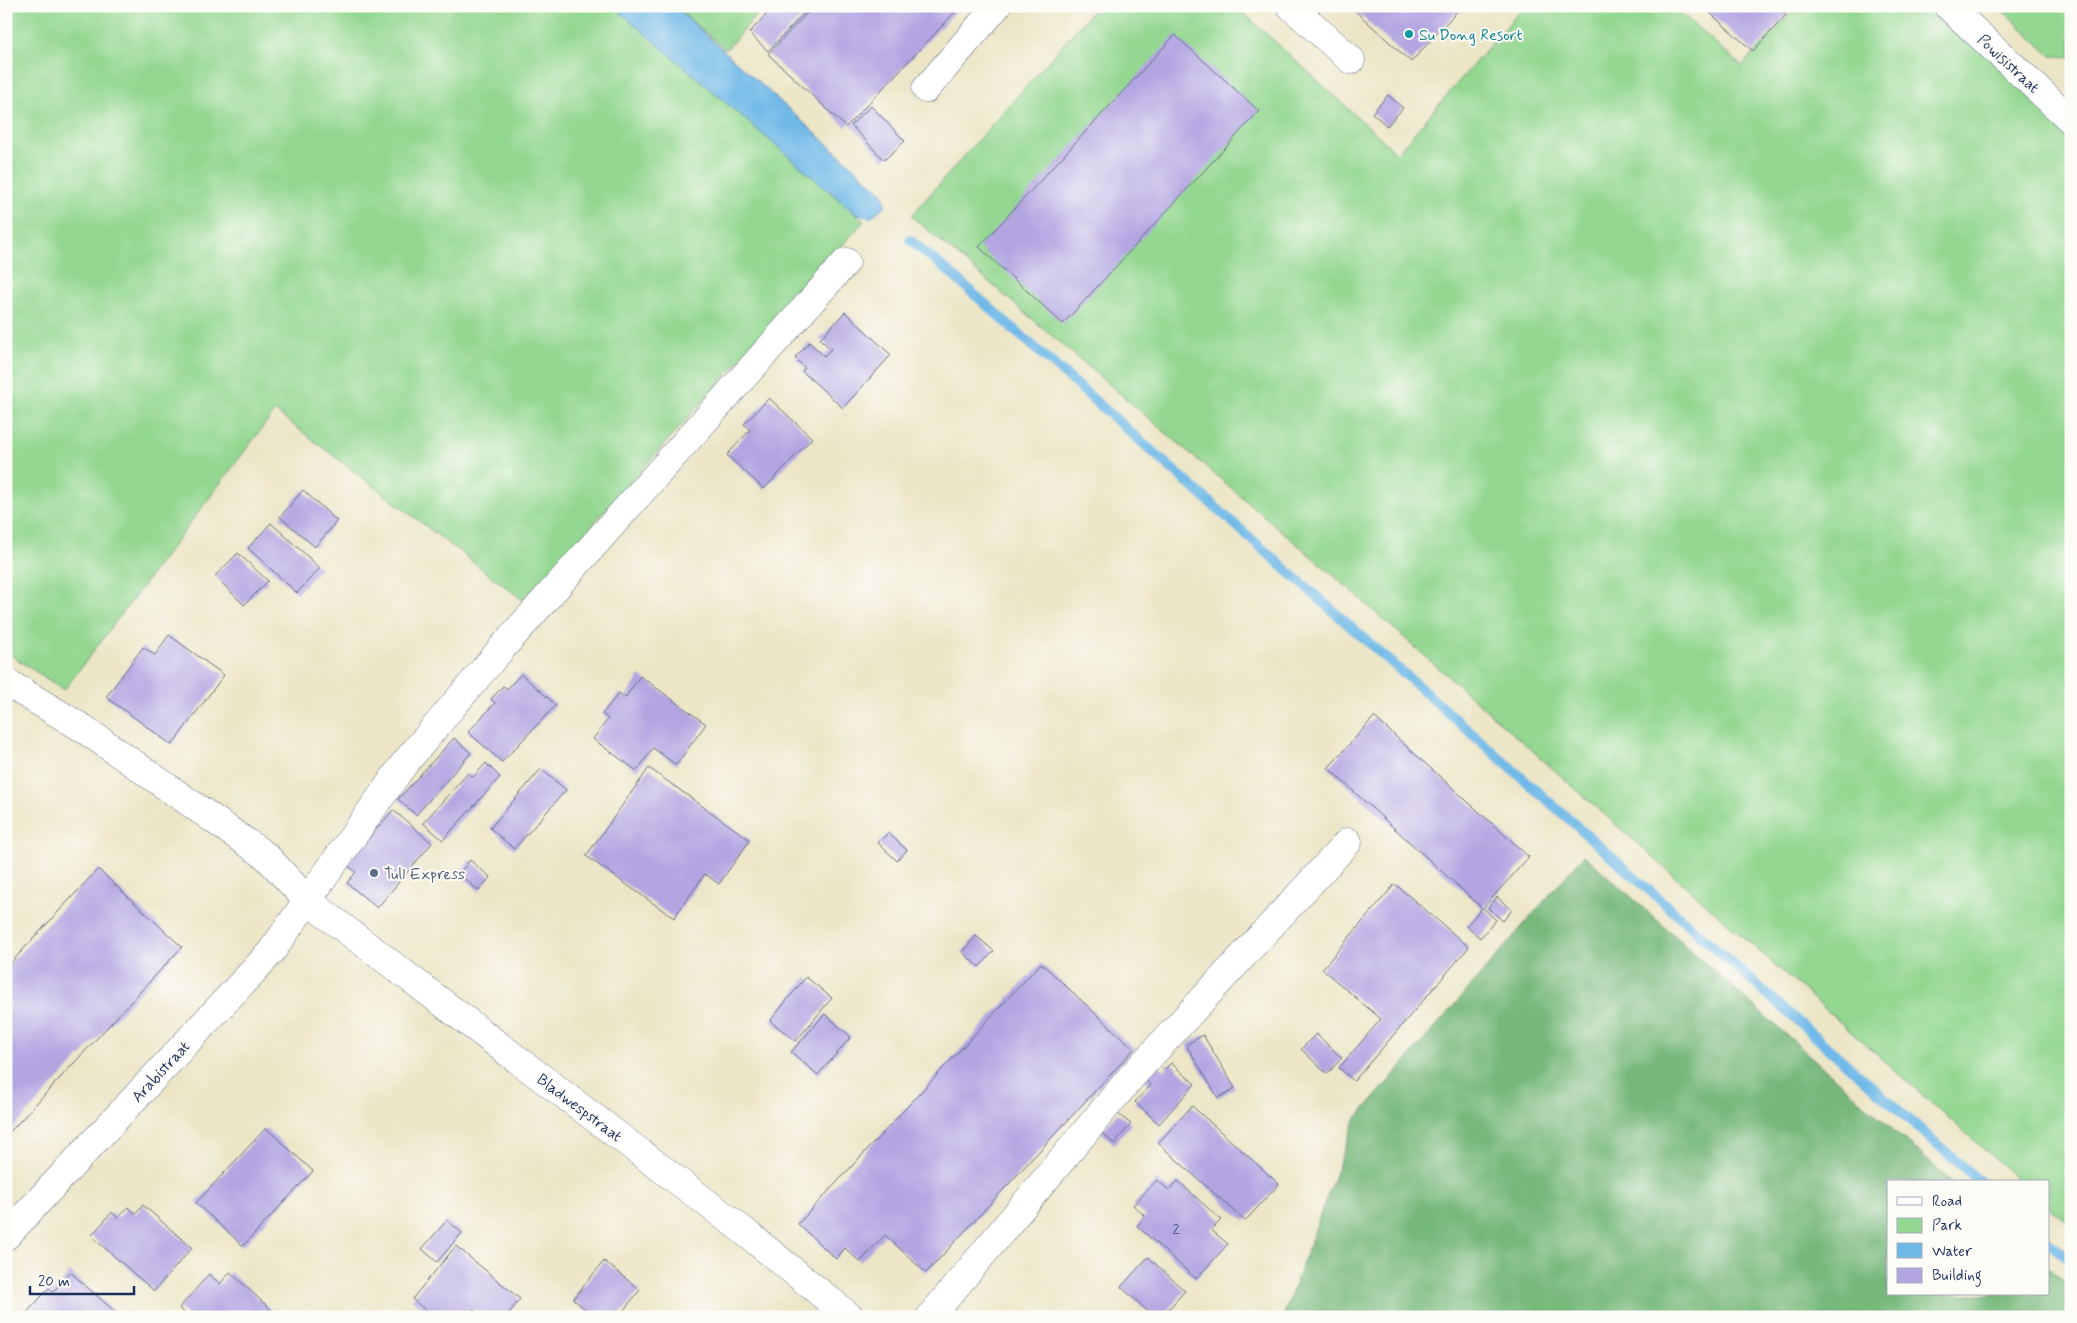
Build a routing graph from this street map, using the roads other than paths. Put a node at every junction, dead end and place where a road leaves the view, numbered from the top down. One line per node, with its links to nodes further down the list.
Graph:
1 (997, 6): 5 (street)
2 (1291, 6): 4 (street)
3 (1948, 6): 6 (street, Powisistraat)
4 (1351, 60)
5 (926, 89)
6 (2066, 106)
7 (846, 262): 10 (street, Arabistraat)
8 (6, 682): 10 (street, Bladwespstraat)
9 (1348, 842): 13 (street)
10 (308, 901): 11 (street, Arabistraat); 12 (street, Bladwespstraat)
11 (6, 1236)
12 (850, 1317)
13 (930, 1317)

